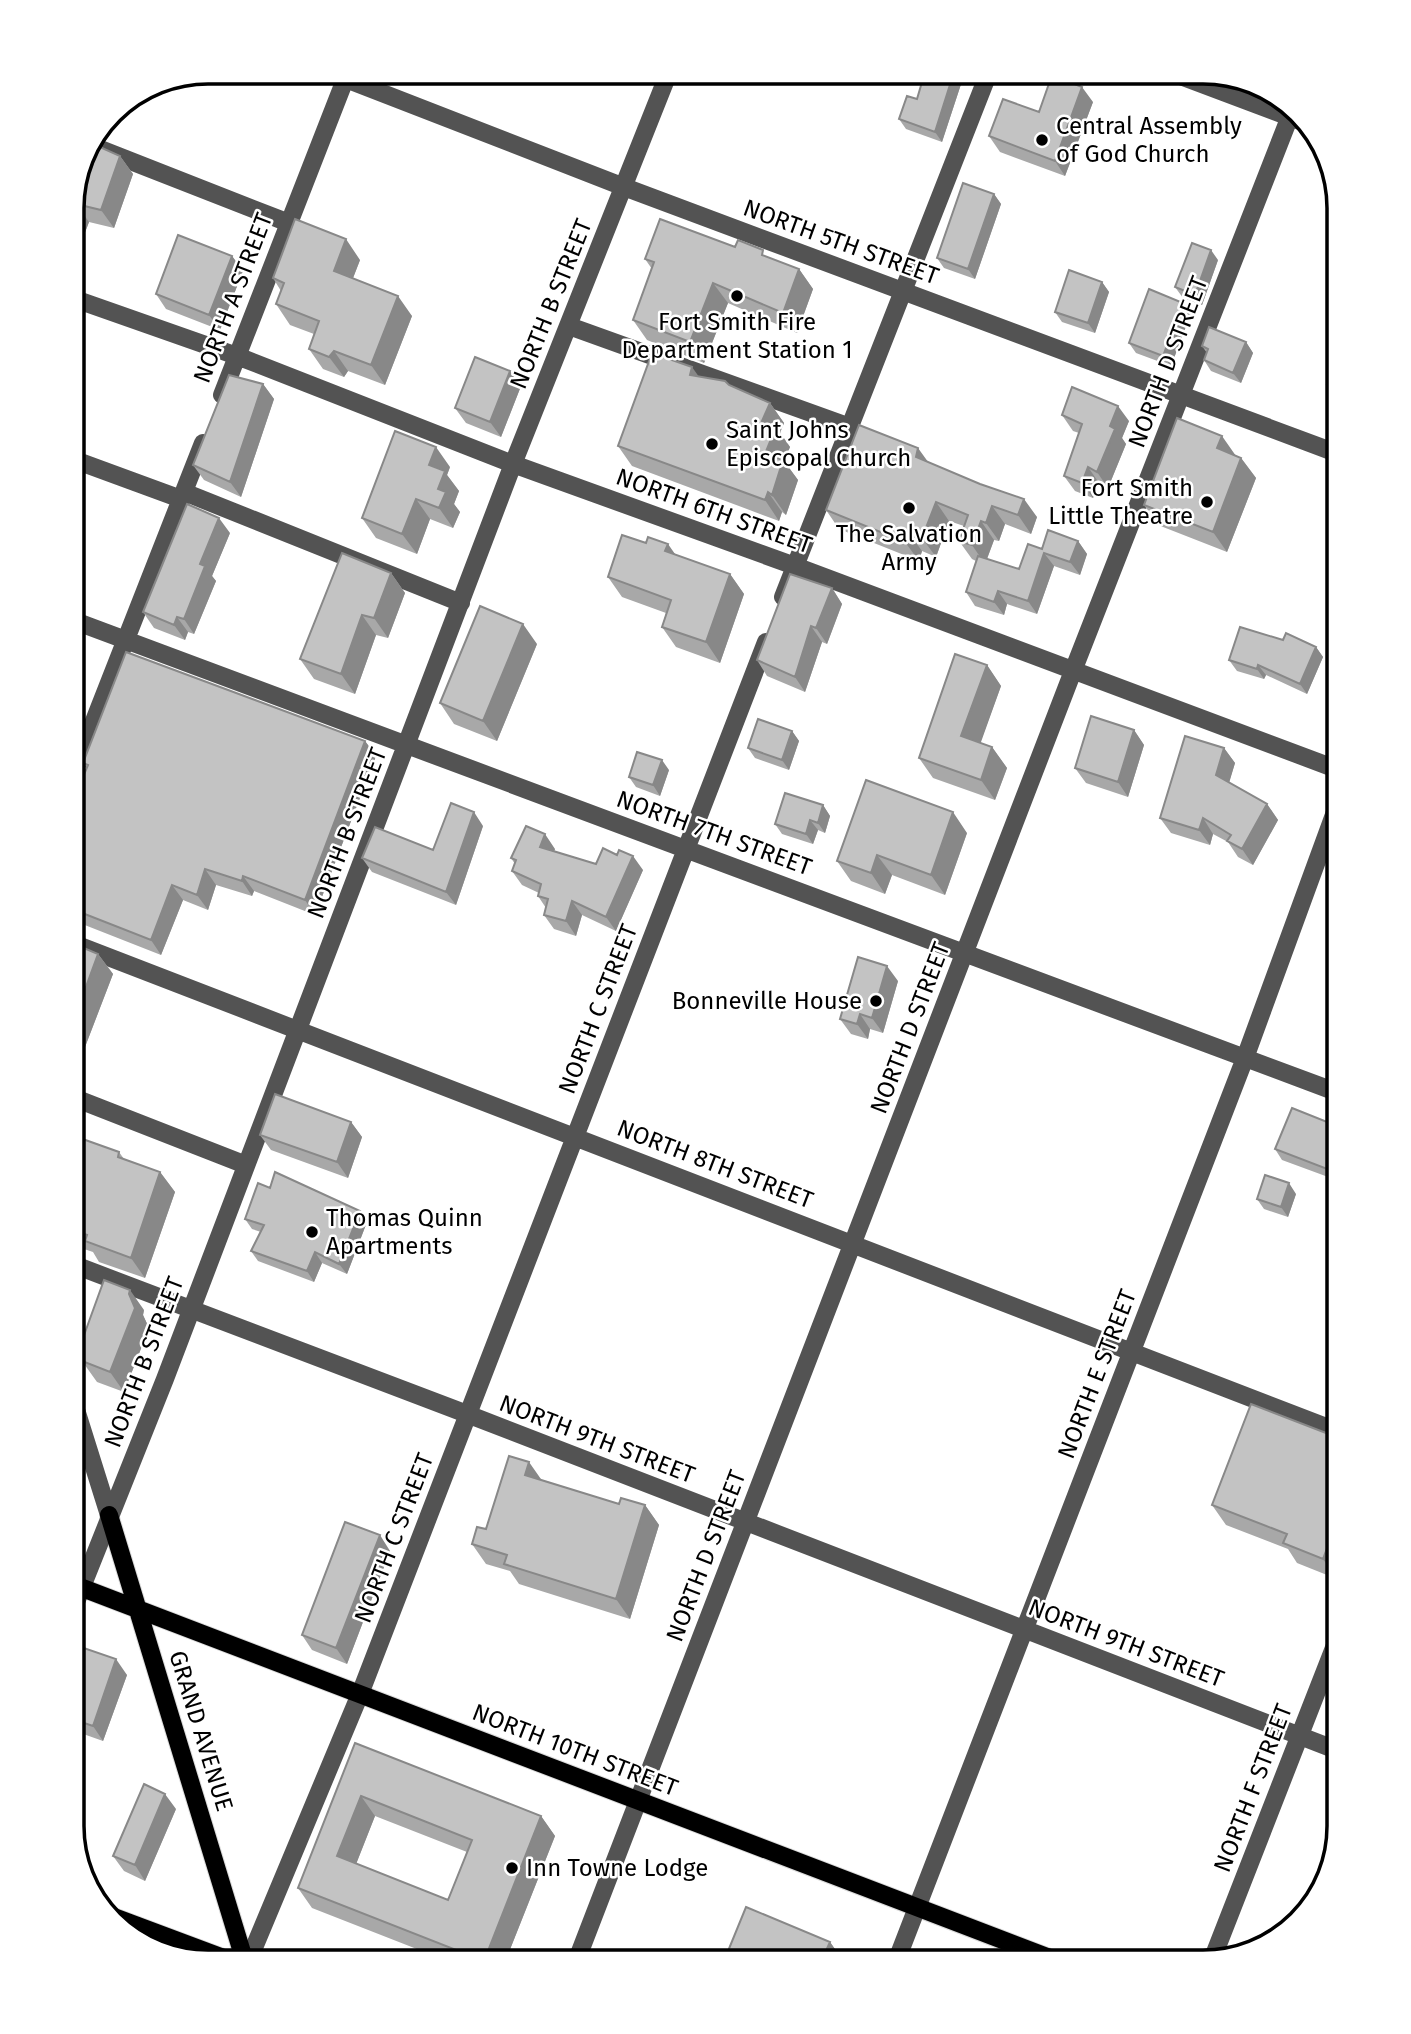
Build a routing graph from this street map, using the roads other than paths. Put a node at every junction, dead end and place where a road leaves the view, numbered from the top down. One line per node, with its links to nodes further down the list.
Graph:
1 (343, 84): 10 (street, NORTH A STREET)
2 (369, 84): 9 (street, NORTH 5TH STREET)
3 (664, 84): 9 (street, NORTH B STREET)
4 (984, 84): 11 (street, NORTH C STREET)
5 (1203, 84): 6 (street)
6 (1280, 112)
7 (1293, 122): 15 (street, NORTH D STREET)
8 (100, 149): 10 (street)
9 (624, 187): 11 (street, NORTH 5TH STREET); 13 (street, NORTH B STREET)
10 (289, 223): 14 (street, NORTH A STREET)
11 (903, 291): 15 (street, NORTH 5TH STREET); 16 (street, NORTH C STREET)
12 (84, 302): 14 (street, NORTH 6TH STREET)
13 (569, 326): 16 (street); 19 (street, NORTH B STREET)
14 (237, 356): 19 (street, NORTH 6TH STREET); 20 (street, NORTH A STREET)
15 (1181, 394): 17 (street, NORTH 5TH STREET); 25 (street, NORTH D STREET)
16 (850, 427): 21 (street, NORTH C STREET)
17 (1327, 449)
18 (84, 462): 20 (street)
19 (513, 464): 21 (street, NORTH 6TH STREET); 22 (street, NORTH B STREET)
20 (182, 496): 22 (street); 24 (street, NORTH A STREET)
21 (795, 566): 25 (street, NORTH 6TH STREET); 30 (street, NORTH C STREET)
22 (461, 603): 26 (street, NORTH B STREET)
23 (84, 625): 24 (street, NORTH 7TH STREET)
24 (125, 640): 26 (street, NORTH 7TH STREET); 27 (street, NORTH A STREET)
25 (1073, 670): 28 (street, NORTH 6TH STREET); 32 (street, NORTH D STREET)
26 (407, 745): 30 (street, NORTH 7TH STREET); 33 (street, NORTH B STREET)
27 (84, 746)
28 (1327, 765)
29 (1327, 834): 34 (street, NORTH E STREET)
30 (686, 848): 32 (street, NORTH 7TH STREET); 37 (street, NORTH C STREET)
31 (84, 948): 33 (street, NORTH 8TH STREET)
32 (966, 953): 34 (street, NORTH 7TH STREET); 39 (street, NORTH D STREET)
33 (298, 1031): 37 (street, NORTH 8TH STREET); 38 (street, NORTH B STREET)
34 (1245, 1058): 35 (street, NORTH 7TH STREET); 42 (street, NORTH E STREET)
35 (1327, 1089)
36 (84, 1102): 38 (street)
37 (574, 1136): 39 (street, NORTH 8TH STREET); 43 (street, NORTH C STREET)
38 (246, 1165): 41 (street, NORTH B STREET)
39 (853, 1244): 42 (street, NORTH 8TH STREET); 47 (street, NORTH D STREET)
40 (84, 1269): 41 (street, NORTH 9TH STREET)
41 (191, 1310): 43 (street, NORTH 9TH STREET); 46 (street, NORTH B STREET)
42 (1132, 1352): 44 (street, NORTH 8TH STREET); 51 (street, NORTH E STREET)
43 (467, 1414): 47 (street, NORTH 9TH STREET); 53 (street, NORTH C STREET)
44 (1327, 1427)
45 (84, 1435): 46 (street)
46 (109, 1515): 48 (street, NORTH B STREET); 50 (main road, GRAND AVENUE)
47 (745, 1523): 51 (street, NORTH 9TH STREET); 56 (street, NORTH D STREET)
48 (84, 1570)
49 (84, 1589): 50 (main road, NORTH 10TH STREET)
50 (138, 1609): 53 (main road, NORTH 10TH STREET); 61 (main road, GRAND AVENUE)
51 (1024, 1630): 54 (street, NORTH 9TH STREET); 57 (street, NORTH E STREET)
52 (1327, 1666): 54 (street, NORTH F STREET)
53 (360, 1694): 56 (main road, NORTH 10TH STREET); 62 (street, NORTH C STREET)
54 (1300, 1736): 55 (street, NORTH 9TH STREET); 59 (street, NORTH F STREET)
55 (1327, 1746)
56 (638, 1801): 57 (main road, NORTH 10TH STREET); 63 (street, NORTH D STREET)
57 (917, 1909): 64 (street, NORTH E STREET); 65 (main road, NORTH 10TH STREET)
58 (133, 1924): 60 (main road)
59 (1216, 1949)
60 (202, 1950)
61 (242, 1950)
62 (251, 1950)
63 (581, 1950)
64 (901, 1950)
65 (1028, 1950)

